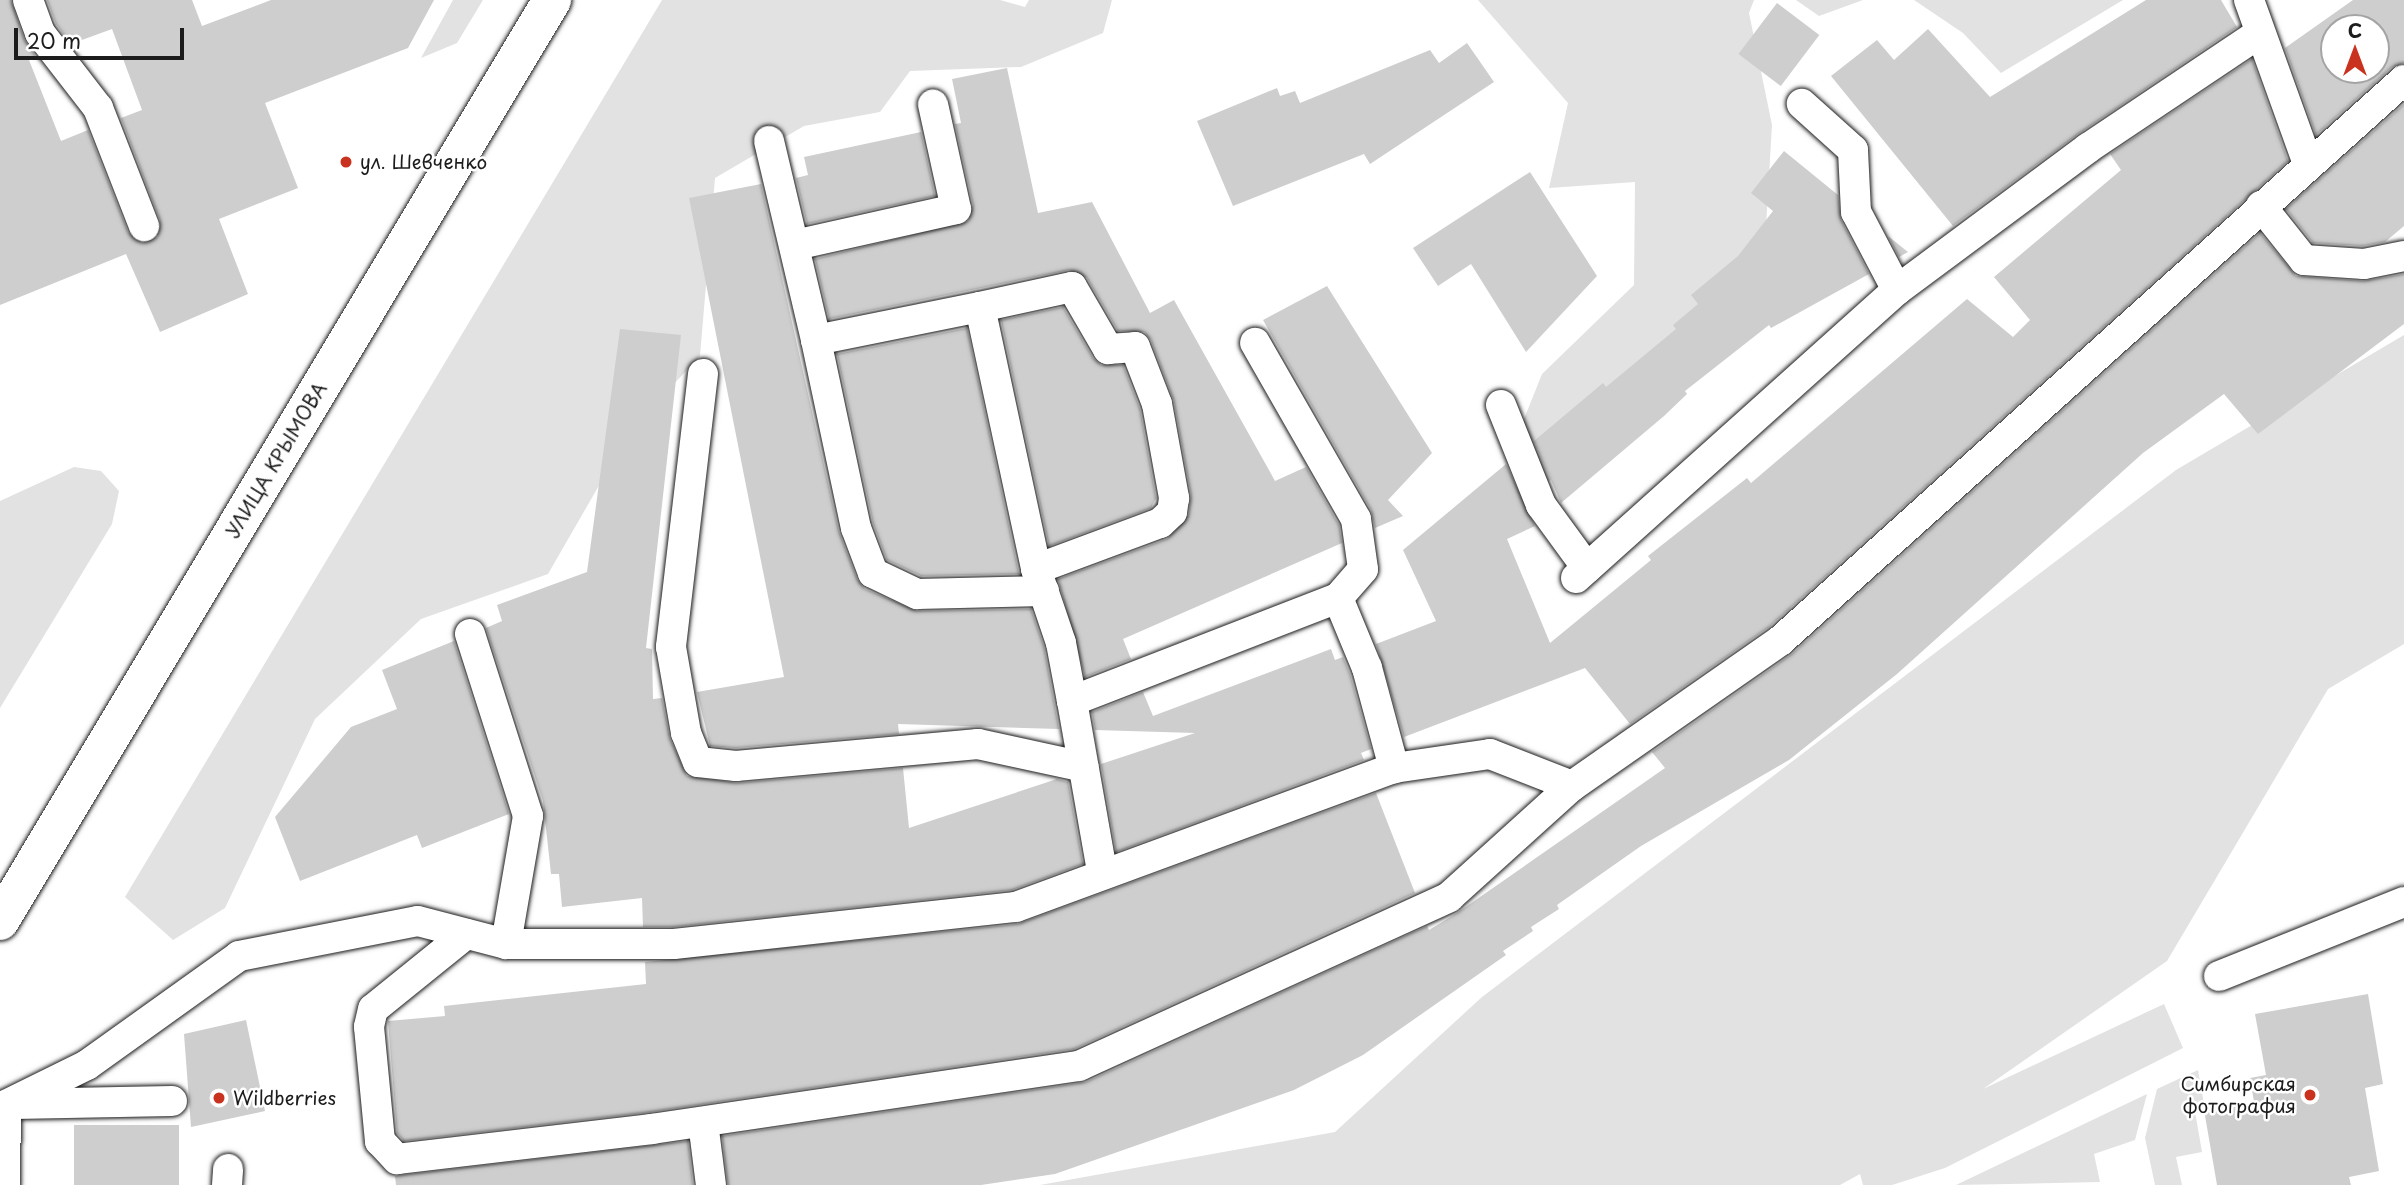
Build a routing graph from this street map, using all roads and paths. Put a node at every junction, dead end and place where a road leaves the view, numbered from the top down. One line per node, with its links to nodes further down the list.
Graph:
1 (28, 0): 11 (lane)
2 (552, 0): 29 (street, УЛИЦА КРЫМОВА)
3 (2249, 0): 4 (lane)
4 (2258, 34): 9 (lane); 14 (lane)
5 (2404, 80): 9 (lane)
6 (933, 104): 12 (lane)
7 (1802, 104): 14 (lane)
8 (769, 141): 12 (lane)
9 (2308, 164): 10 (lane)
10 (2261, 206): 13 (lane); 26 (lane)
11 (144, 226)
12 (795, 245): 16 (lane)
13 (2404, 256)
14 (1897, 290): 19 (lane)
15 (980, 307): 16 (lane); 20 (lane); 20 (lane)
16 (817, 340): 20 (lane)
17 (1255, 343): 21 (lane)
18 (704, 374): 24 (lane)
19 (1501, 405)
20 (1040, 580): 23 (lane)
21 (1338, 598): 23 (lane); 25 (lane)
22 (470, 634): 31 (lane)
23 (1072, 701): 24 (lane)
24 (1084, 767): 27 (lane)
25 (1394, 768): 26 (lane); 27 (lane)
26 (1572, 786): 35 (lane)
27 (1102, 872): 31 (lane)
28 (2404, 902): 32 (lane)
29 (0, 921)
30 (466, 934): 31 (lane); 34 (lane); 35 (lane)
31 (506, 943)
32 (2219, 976)
33 (172, 1101): 34 (lane)
34 (3, 1105): 36 (lane)
35 (704, 1122): 37 (lane)
36 (5, 1185)
37 (711, 1185)

